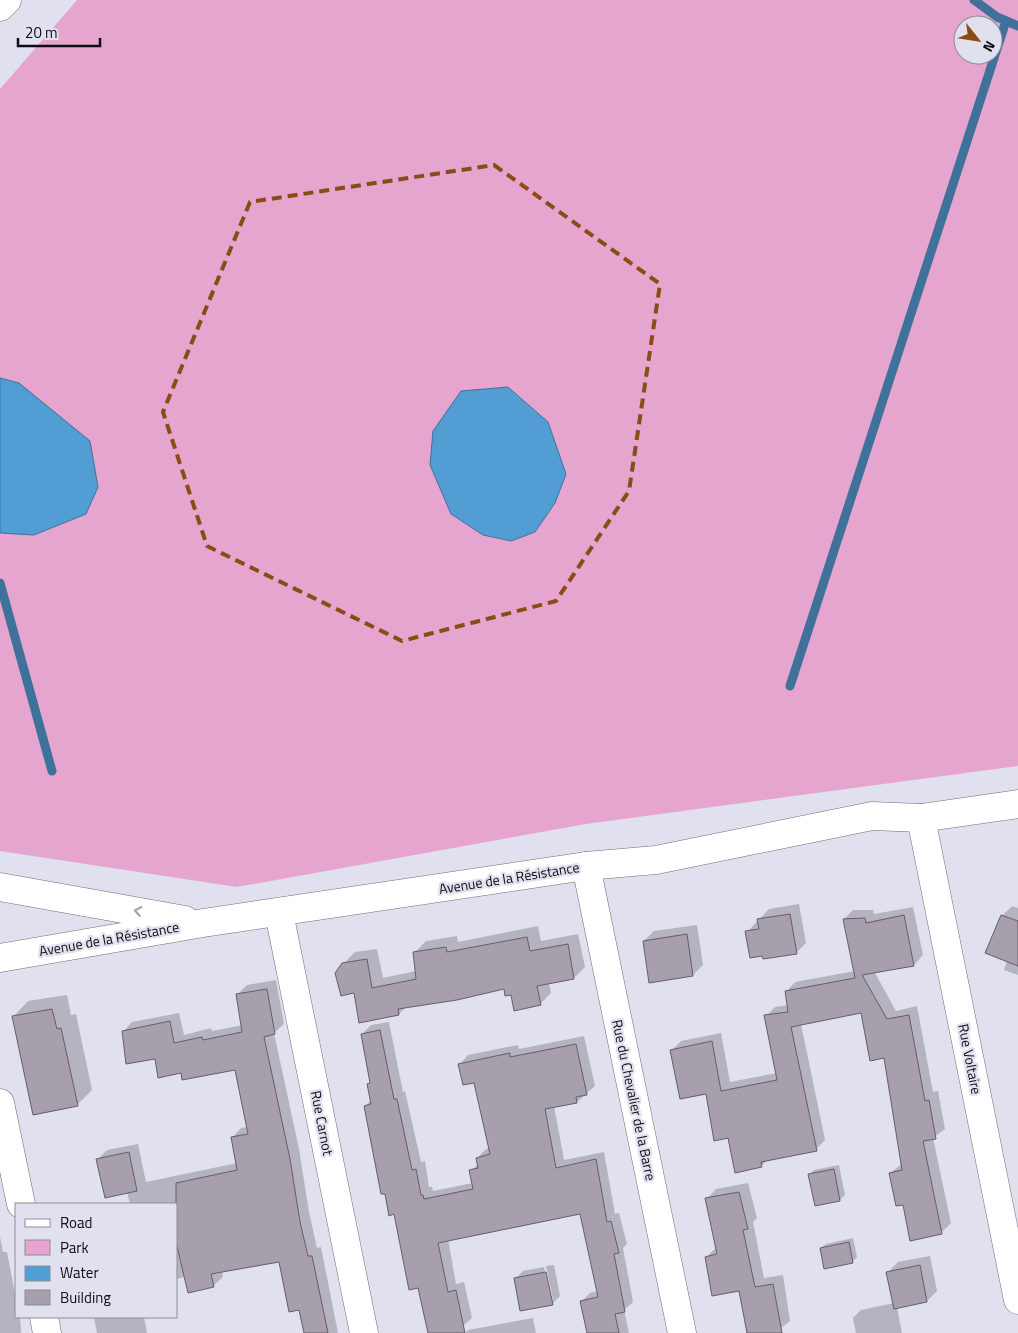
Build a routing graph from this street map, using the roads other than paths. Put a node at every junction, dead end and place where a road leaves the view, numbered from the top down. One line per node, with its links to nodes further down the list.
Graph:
1 (7, 0): 2 (street)
2 (0, 7)
3 (1018, 804): 4 (street, Avenue de la Résistance)
4 (921, 818): 5 (street, Avenue de la Résistance); 12 (street, Rue Voltaire)
5 (586, 866): 7 (street, Avenue de la Résistance); 16 (street, Rue du Chevalier de la Barre)
6 (0, 887): 8 (street, one-way to 6)
7 (279, 913): 8 (street, Avenue de la Résistance); 15 (street, Rue Carnot)
8 (204, 923): 9 (street, Avenue de la Résistance)
9 (0, 958)
10 (0, 1103): 11 (street)
11 (21, 1203)
12 (1018, 1300)
13 (44, 1318): 14 (street)
14 (47, 1333)
15 (364, 1333)
16 (682, 1333)

